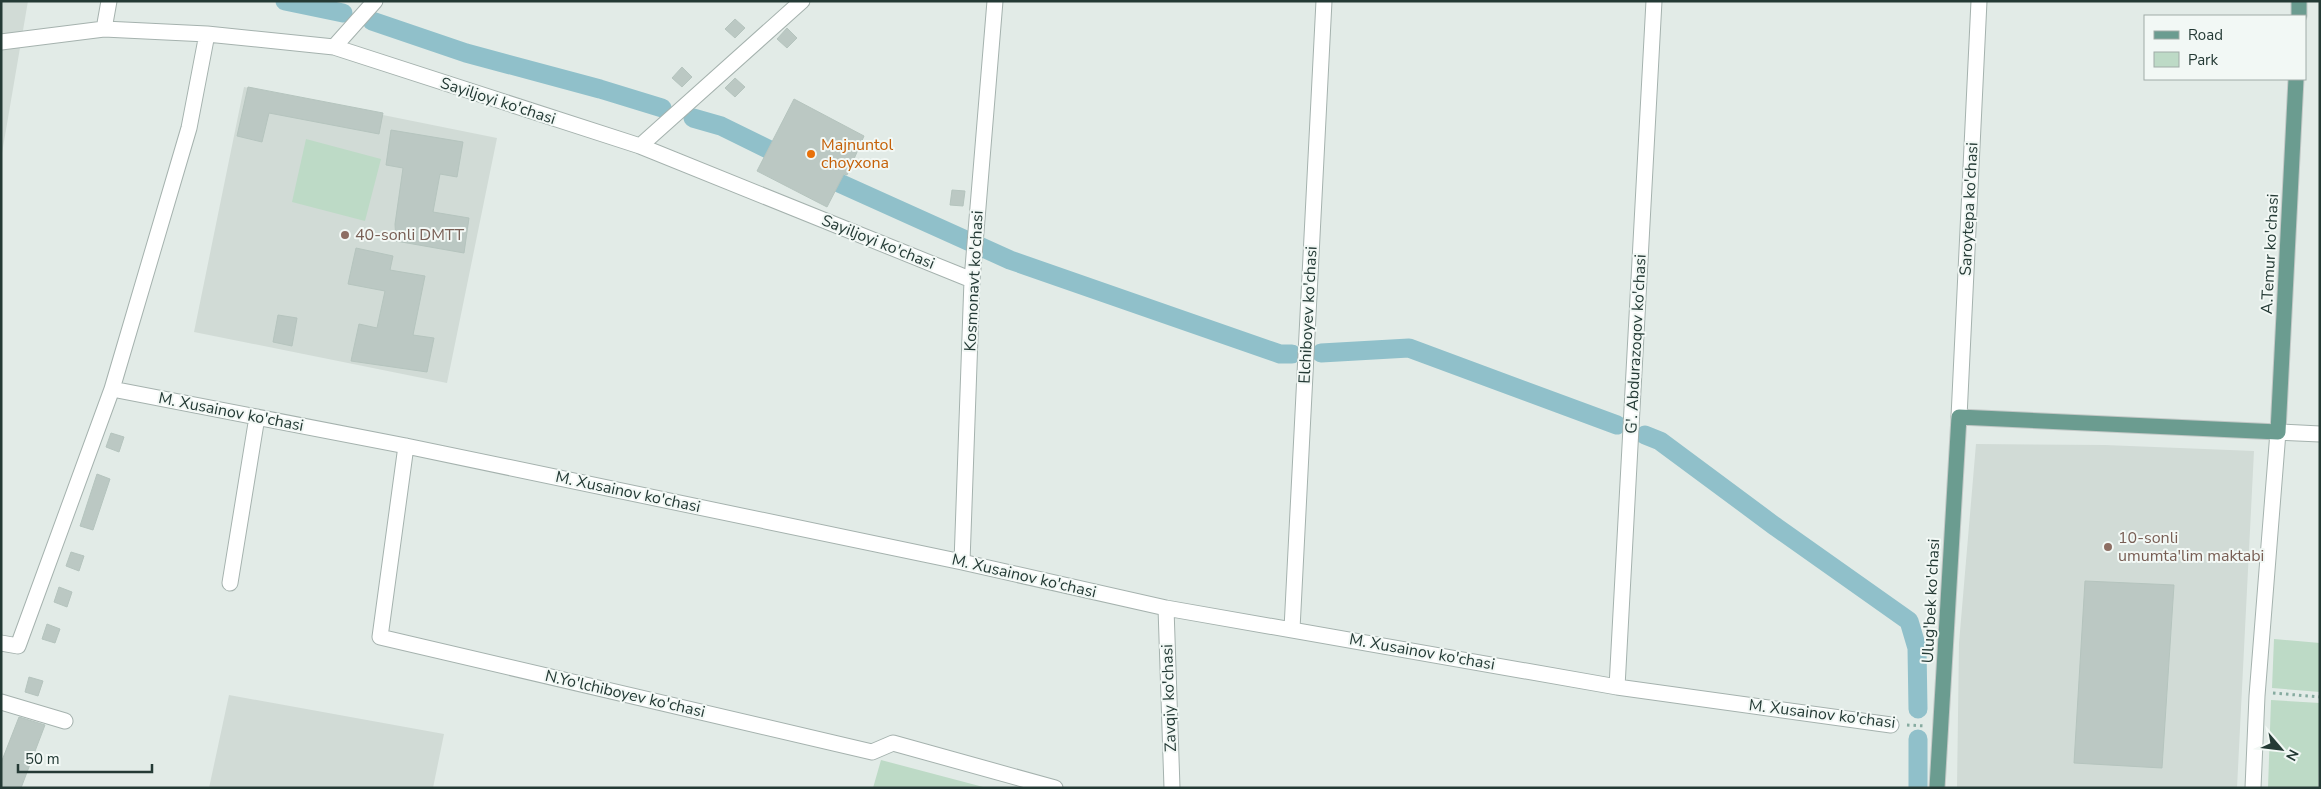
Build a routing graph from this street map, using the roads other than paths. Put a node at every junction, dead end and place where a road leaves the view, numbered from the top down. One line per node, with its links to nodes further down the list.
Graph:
1 (109, 1): 10 (street)
2 (375, 1): 13 (street)
3 (802, 1): 15 (street)
4 (995, 1): 16 (street, Kosmonavt ko'chasi)
5 (1324, 1): 26 (street, Elchiboyev ko'chasi)
6 (1654, 1): 28 (street, G'. Abdurazoqov ko'chasi)
7 (1979, 1): 19 (street, Saroytepa ko'chasi)
8 (2300, 1): 9 (main road)
9 (2299, 15)
10 (104, 29): 11 (street, Sayiljoyi ko'chasi); 12 (street, Sayiljoyi ko'chasi)
11 (207, 34): 13 (street, Sayiljoyi ko'chasi); 17 (street)
12 (1, 42)
13 (334, 48): 15 (street, Sayiljoyi ko'chasi)
14 (2296, 80): 20 (main road, A.Temur ko'chasi)
15 (640, 146): 16 (street, Sayiljoyi ko'chasi)
16 (972, 280): 23 (street, Kosmonavt ko'chasi)
17 (112, 389): 18 (street, M. Xusainov ko'chasi); 27 (street)
18 (256, 417): 22 (street, M. Xusainov ko'chasi); 24 (street)
19 (1959, 417): 20 (main road); 34 (main road, Ulug'bek ko'chasi)
20 (2278, 432): 21 (street); 35 (street)
21 (2320, 434)
22 (406, 446): 23 (street, M. Xusainov ko'chasi); 32 (street, N.Yo'lchiboyev ko'chasi)
23 (962, 562): 25 (street, M. Xusainov ko'chasi)
24 (230, 583)
25 (1166, 608): 26 (street, M. Xusainov ko'chasi); 33 (street, Zavqiy ko'chasi)
26 (1292, 629): 28 (street, M. Xusainov ko'chasi)
27 (1, 642)
28 (1617, 687): 31 (street, M. Xusainov ko'chasi)
29 (1, 702): 30 (street)
30 (65, 721)
31 (1891, 724)
32 (1055, 788)
33 (1172, 788)
34 (1937, 788)
35 (2253, 788)

